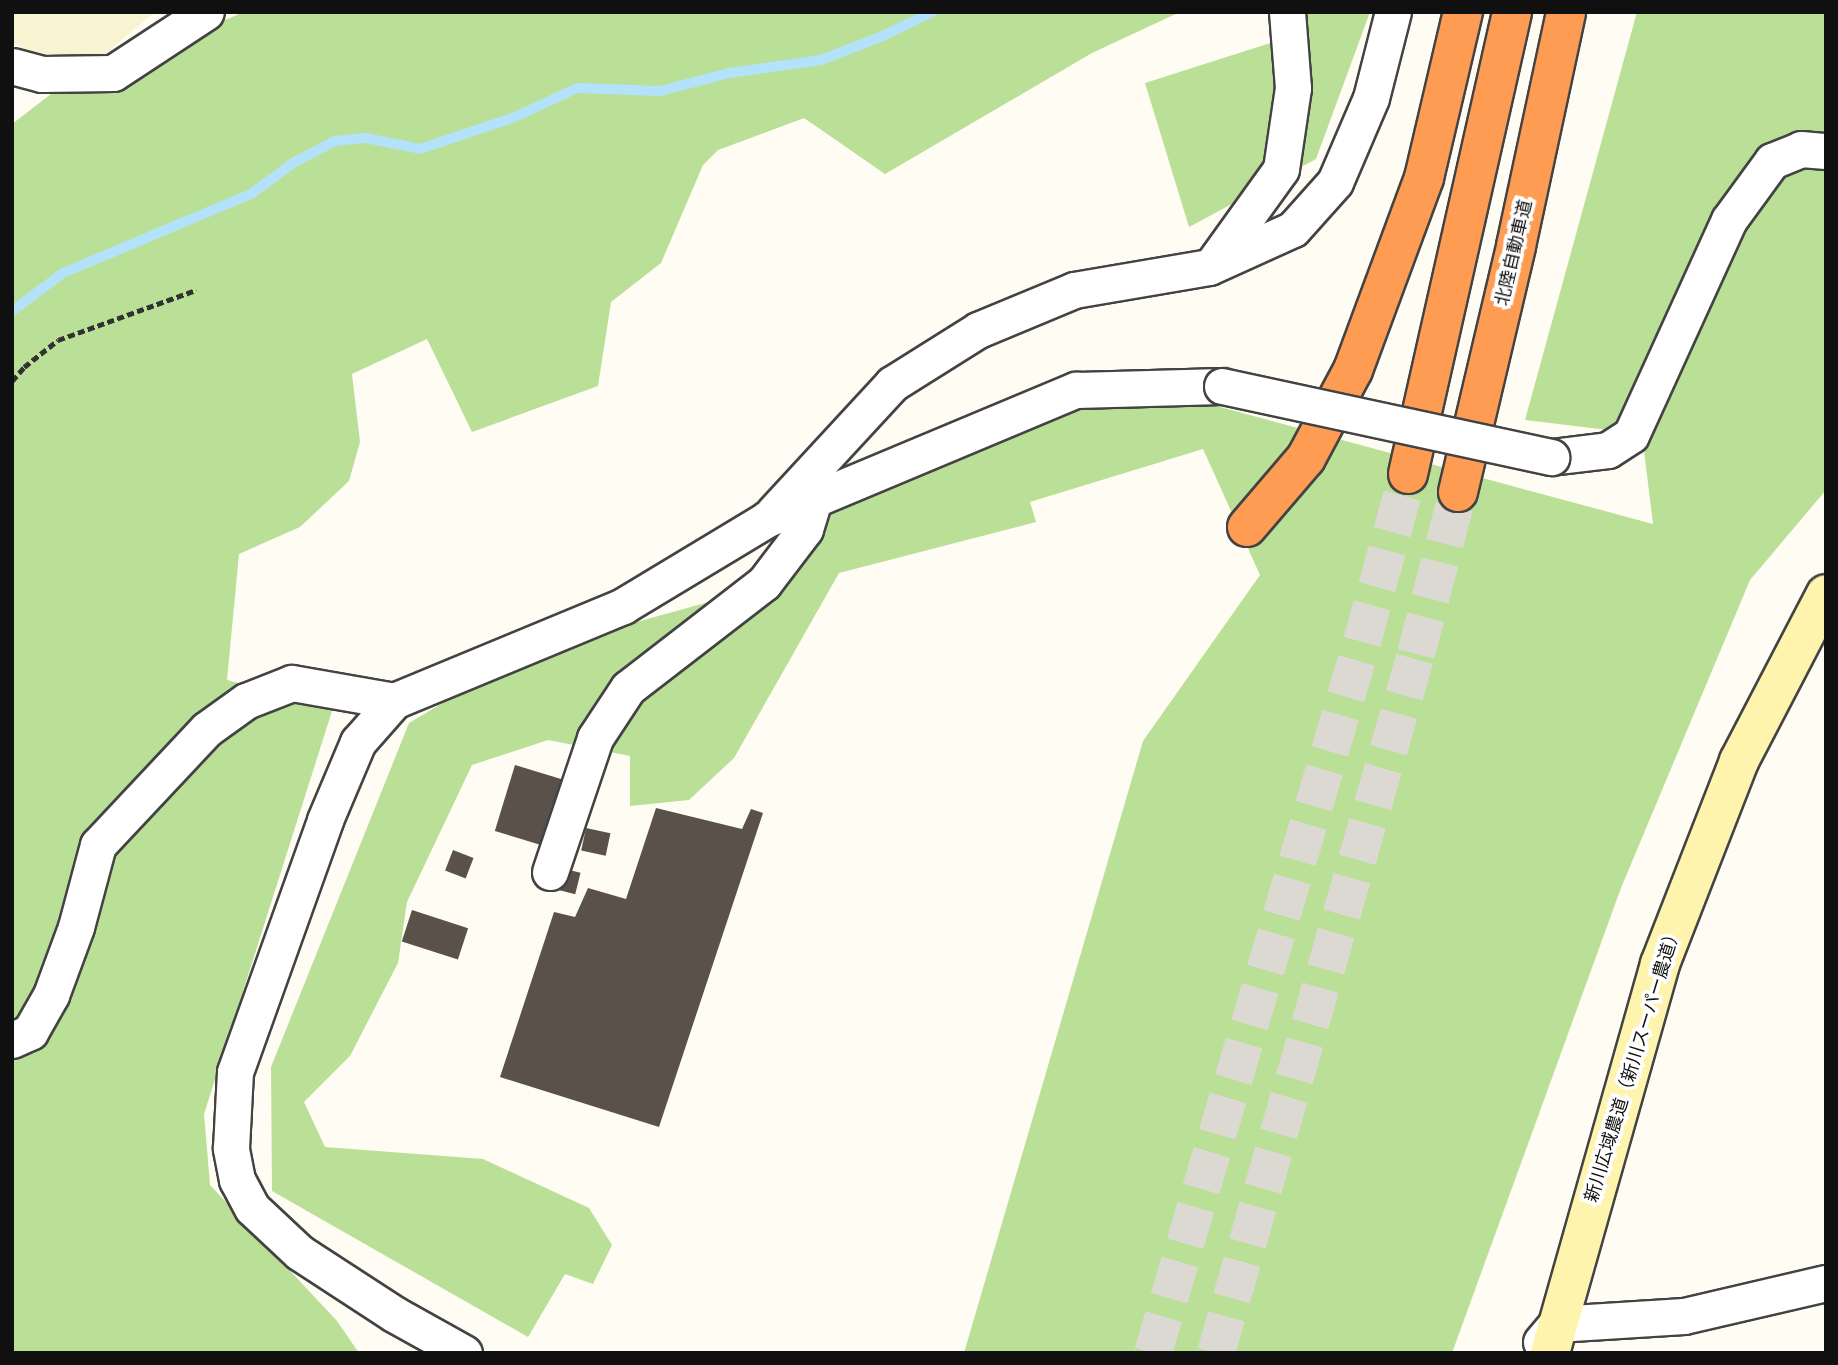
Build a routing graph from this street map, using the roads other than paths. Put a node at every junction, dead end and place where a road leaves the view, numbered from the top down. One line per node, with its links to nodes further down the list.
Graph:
1 (206, 12): 7 (street)
2 (1287, 12): 9 (street)
3 (1393, 12): 9 (street)
4 (1463, 12): 14 (highway)
5 (1512, 12): 10 (highway)
6 (1566, 12): 11 (highway, 北陸自動車道)
7 (12, 66)
8 (1826, 151): 12 (street, bridge)
9 (1209, 268): 13 (street)
10 (1408, 474)
11 (1458, 492)
12 (814, 500): 13 (street); 17 (street)
13 (767, 519): 16 (street)
14 (1247, 527)
15 (1826, 594): 20 (street, 新川広域農道（新川スーパー農道）)
16 (394, 701): 18 (street); 21 (street)
17 (550, 872)
18 (12, 1040)
19 (1826, 1283): 20 (street)
20 (1546, 1343)
21 (464, 1353)

